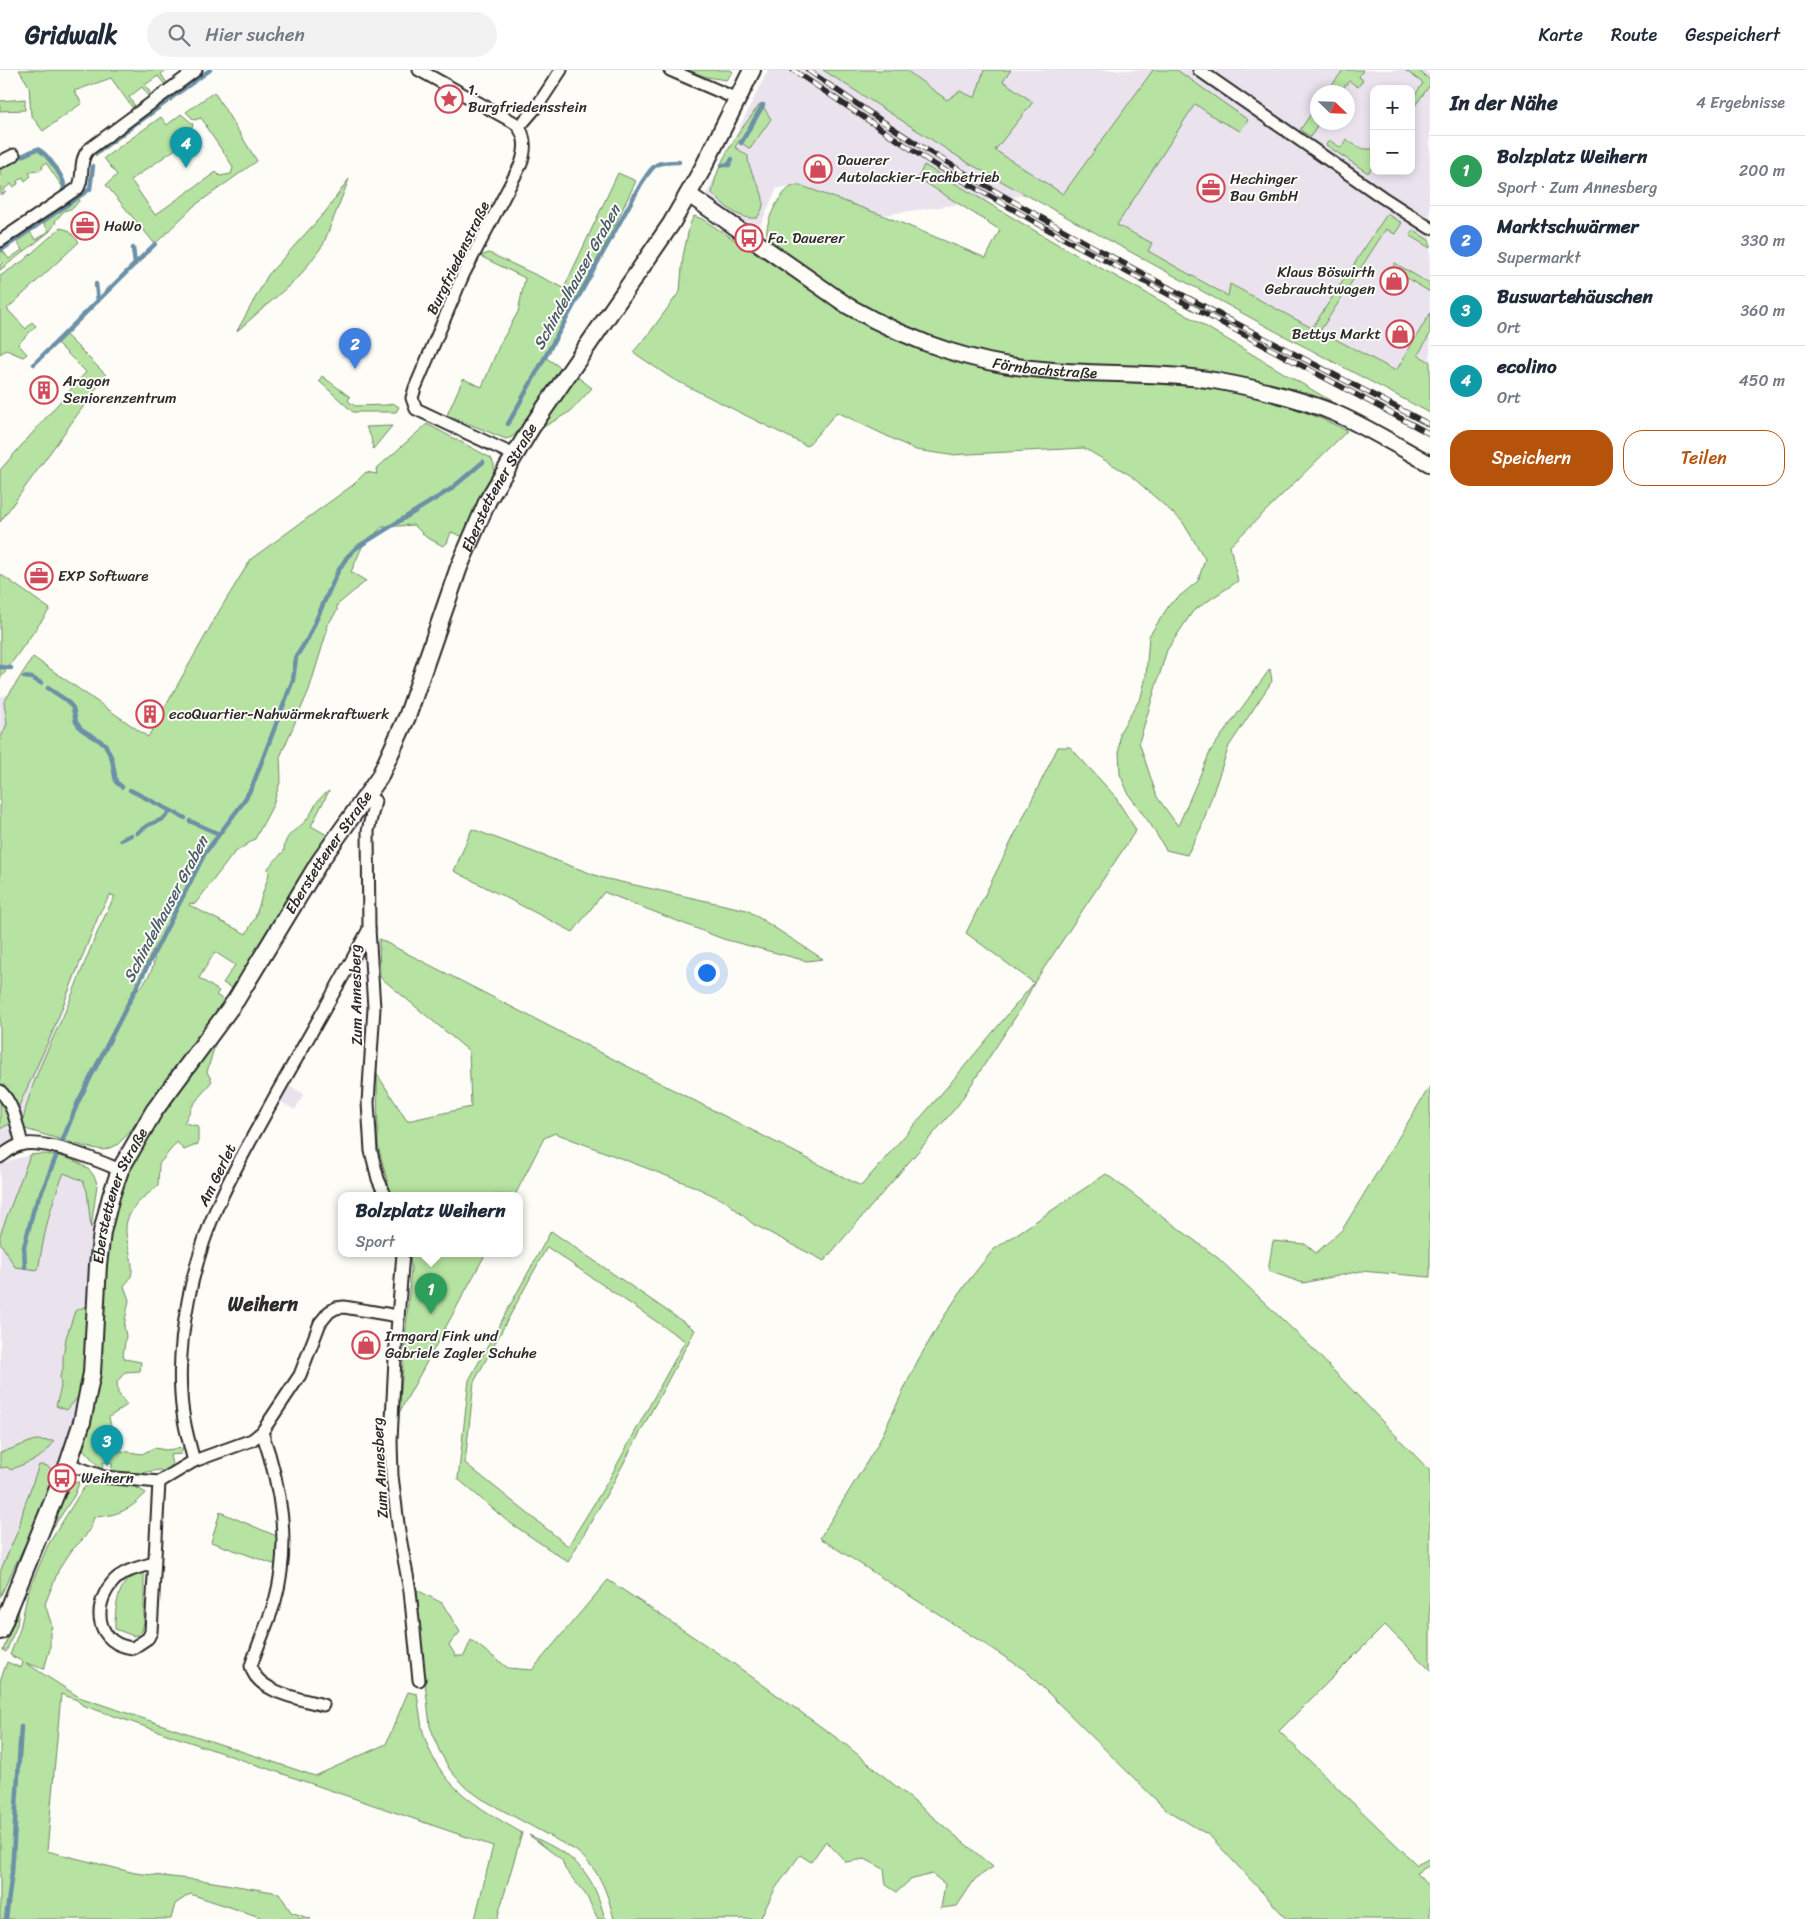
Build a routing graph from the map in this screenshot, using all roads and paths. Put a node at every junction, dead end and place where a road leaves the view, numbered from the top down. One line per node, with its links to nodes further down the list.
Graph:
1 (196, 70): 13 (street)
2 (419, 70): 8 (street)
3 (561, 70): 8 (street)
4 (670, 70): 7 (street)
5 (752, 70): 7 (main road, Eberstettener Straße)
6 (1199, 70): 12 (street)
7 (738, 99): 11 (main road, Eberstettener Straße)
8 (519, 127): 14 (street, Burgfriedenstraße)
9 (14, 155): 10 (street)
10 (0, 162)
11 (688, 194): 14 (main road, Eberstettener Straße); 15 (street, Förnbachstraße)
12 (1430, 228)
13 (0, 241)
14 (514, 455): 16 (main road, Eberstettener Straße)
15 (1430, 464)
16 (367, 796): 17 (street, Zum Annesberg); 21 (main road, Eberstettener Straße)
17 (370, 929): 22 (street, Zum Annesberg); 26 (street, Am Gerlet)
18 (0, 1091): 19 (street)
19 (22, 1144): 20 (street); 21 (street)
20 (0, 1157)
21 (120, 1170): 27 (main road, Eberstettener Straße)
22 (384, 1192)
23 (403, 1257): 24 (street, Zum Annesberg)
24 (398, 1316): 25 (street); 31 (street, Zum Annesberg)
25 (262, 1432): 26 (street); 32 (street)
26 (194, 1461): 28 (street)
27 (68, 1464): 28 (street); 30 (main road, Eberstettener Straße)
28 (159, 1482): 29 (street)
29 (154, 1563): 29 (street)
30 (0, 1631)
31 (419, 1680)
32 (324, 1705)

